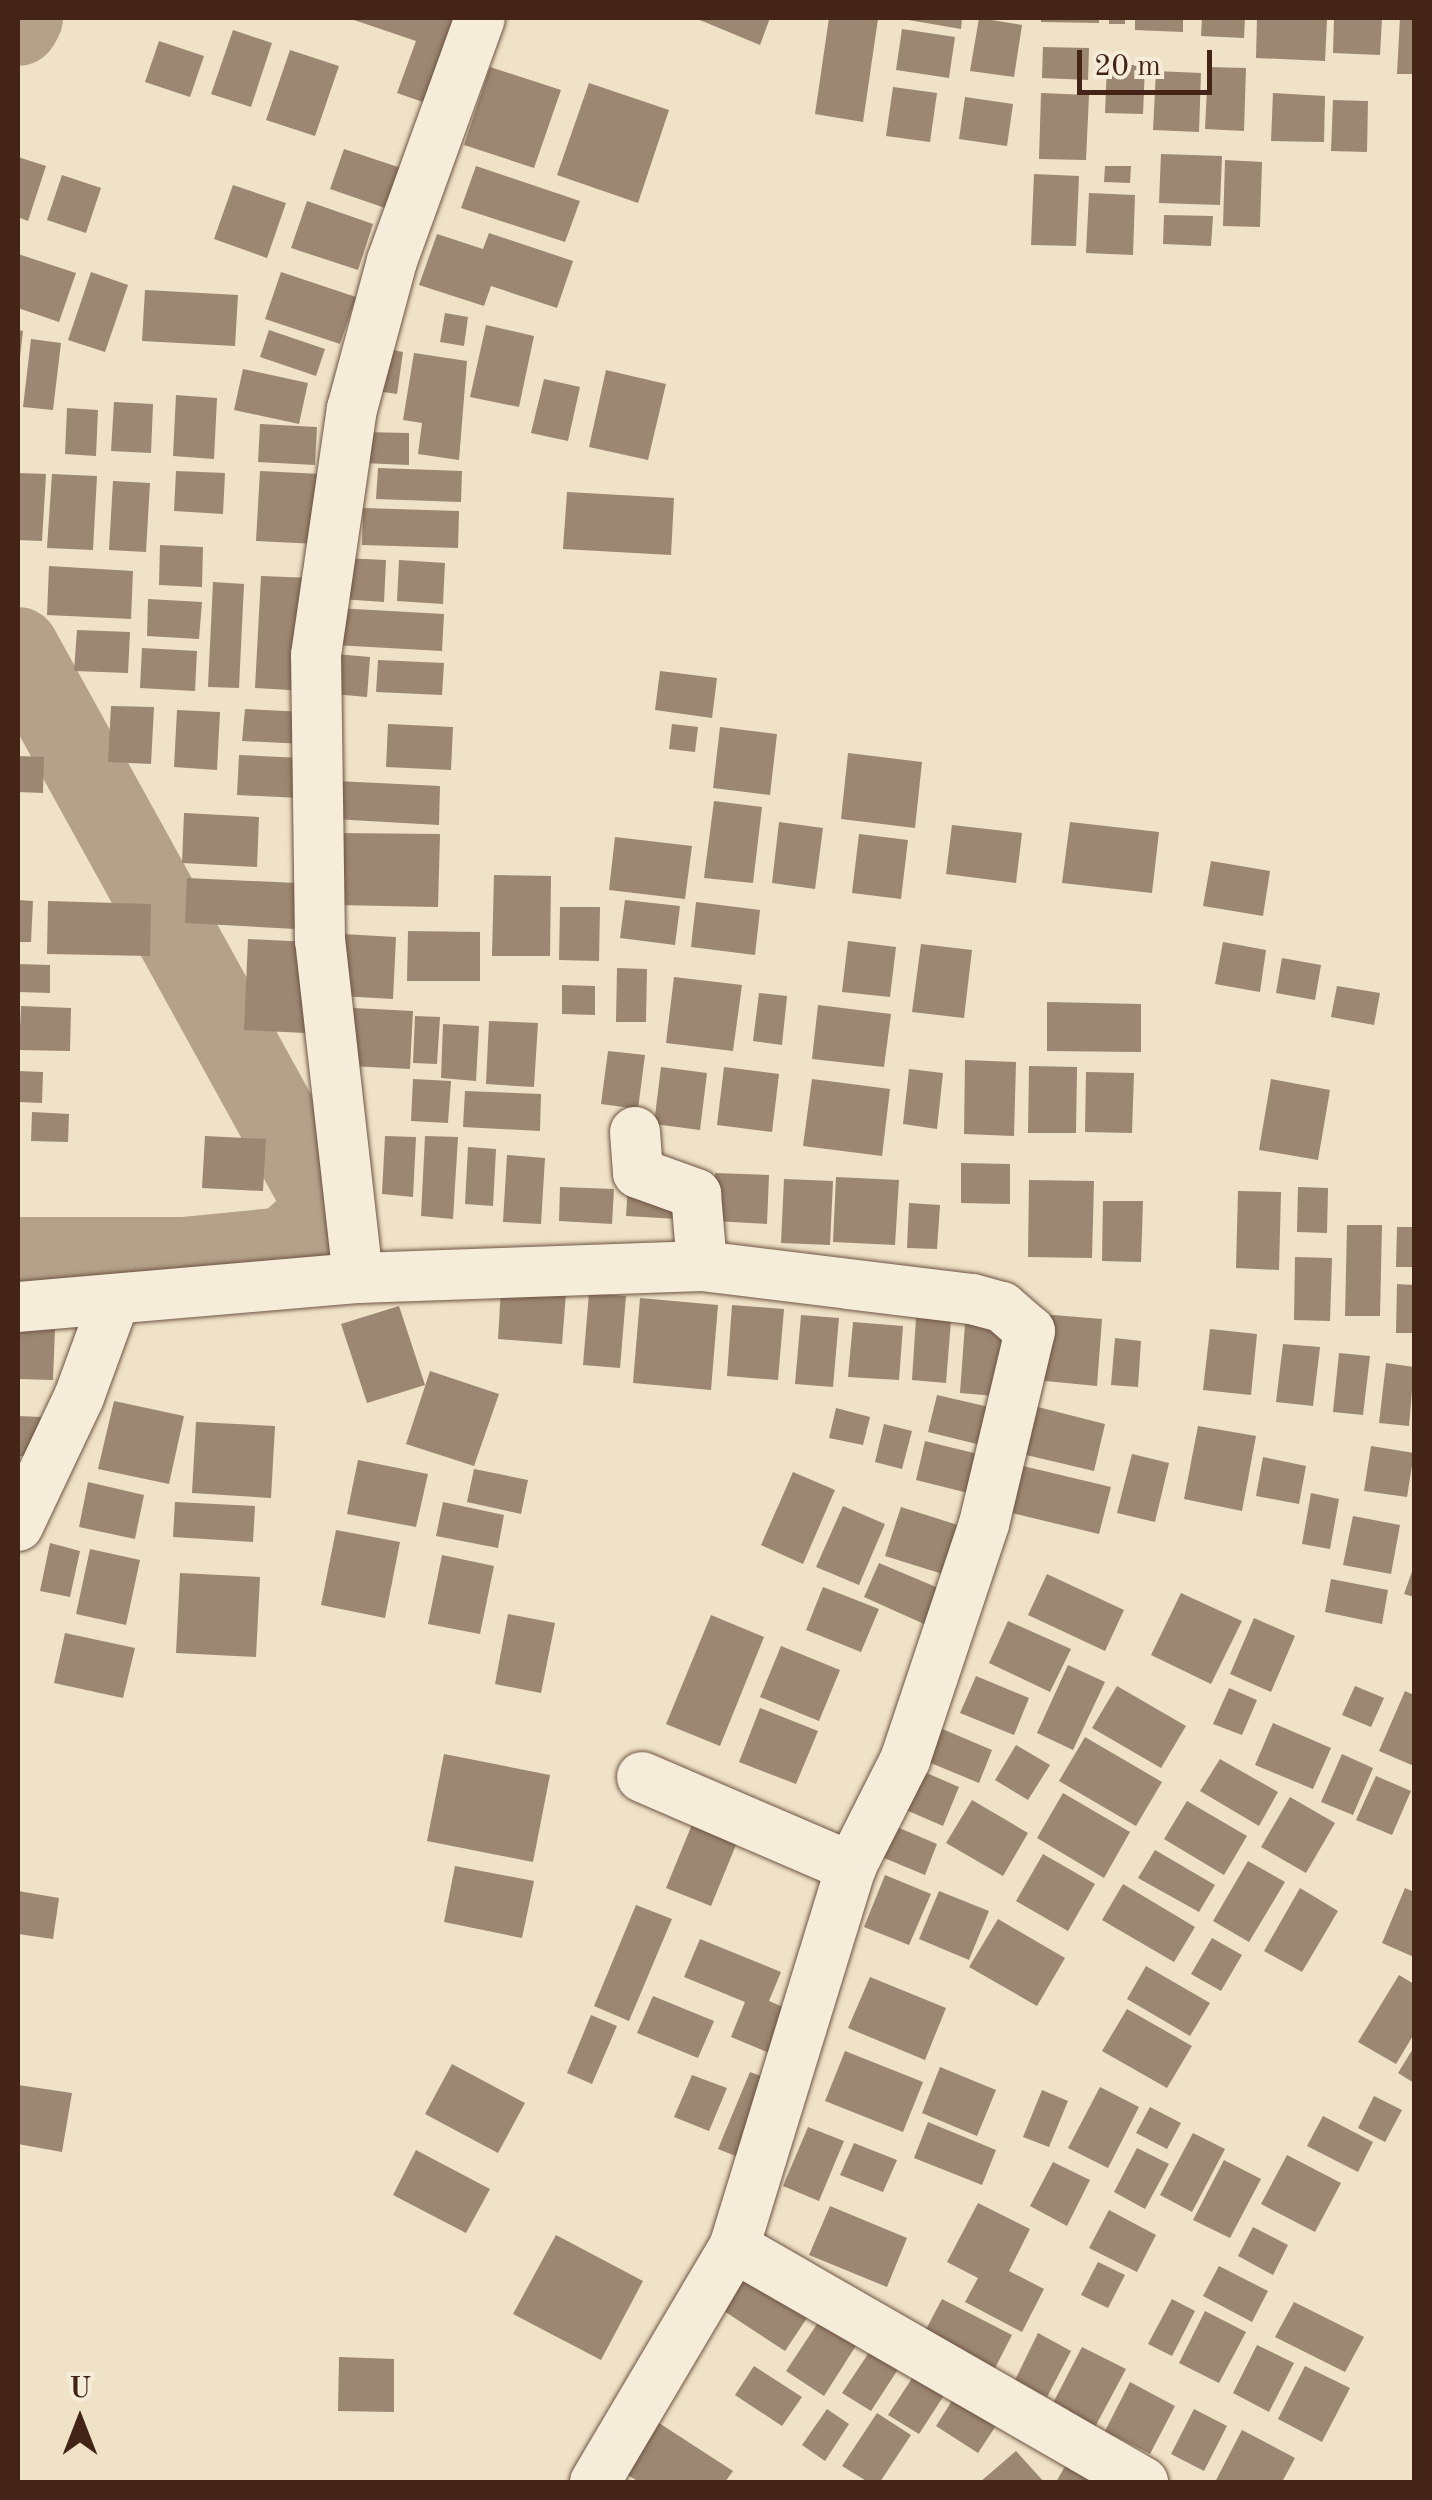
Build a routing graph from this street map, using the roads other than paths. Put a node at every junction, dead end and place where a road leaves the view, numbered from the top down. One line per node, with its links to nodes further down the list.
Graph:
1 (480, 18): 4 (street)
2 (635, 1132): 3 (street)
3 (702, 1266): 4 (street); 9 (street)
4 (358, 1278): 5 (street)
5 (113, 1304): 6 (street); 7 (street)
6 (18, 1307)
7 (18, 1526)
8 (642, 1778): 9 (street)
9 (851, 1867): 10 (street)
10 (734, 2248): 11 (street); 12 (street)
11 (595, 2482)
12 (1142, 2482)

